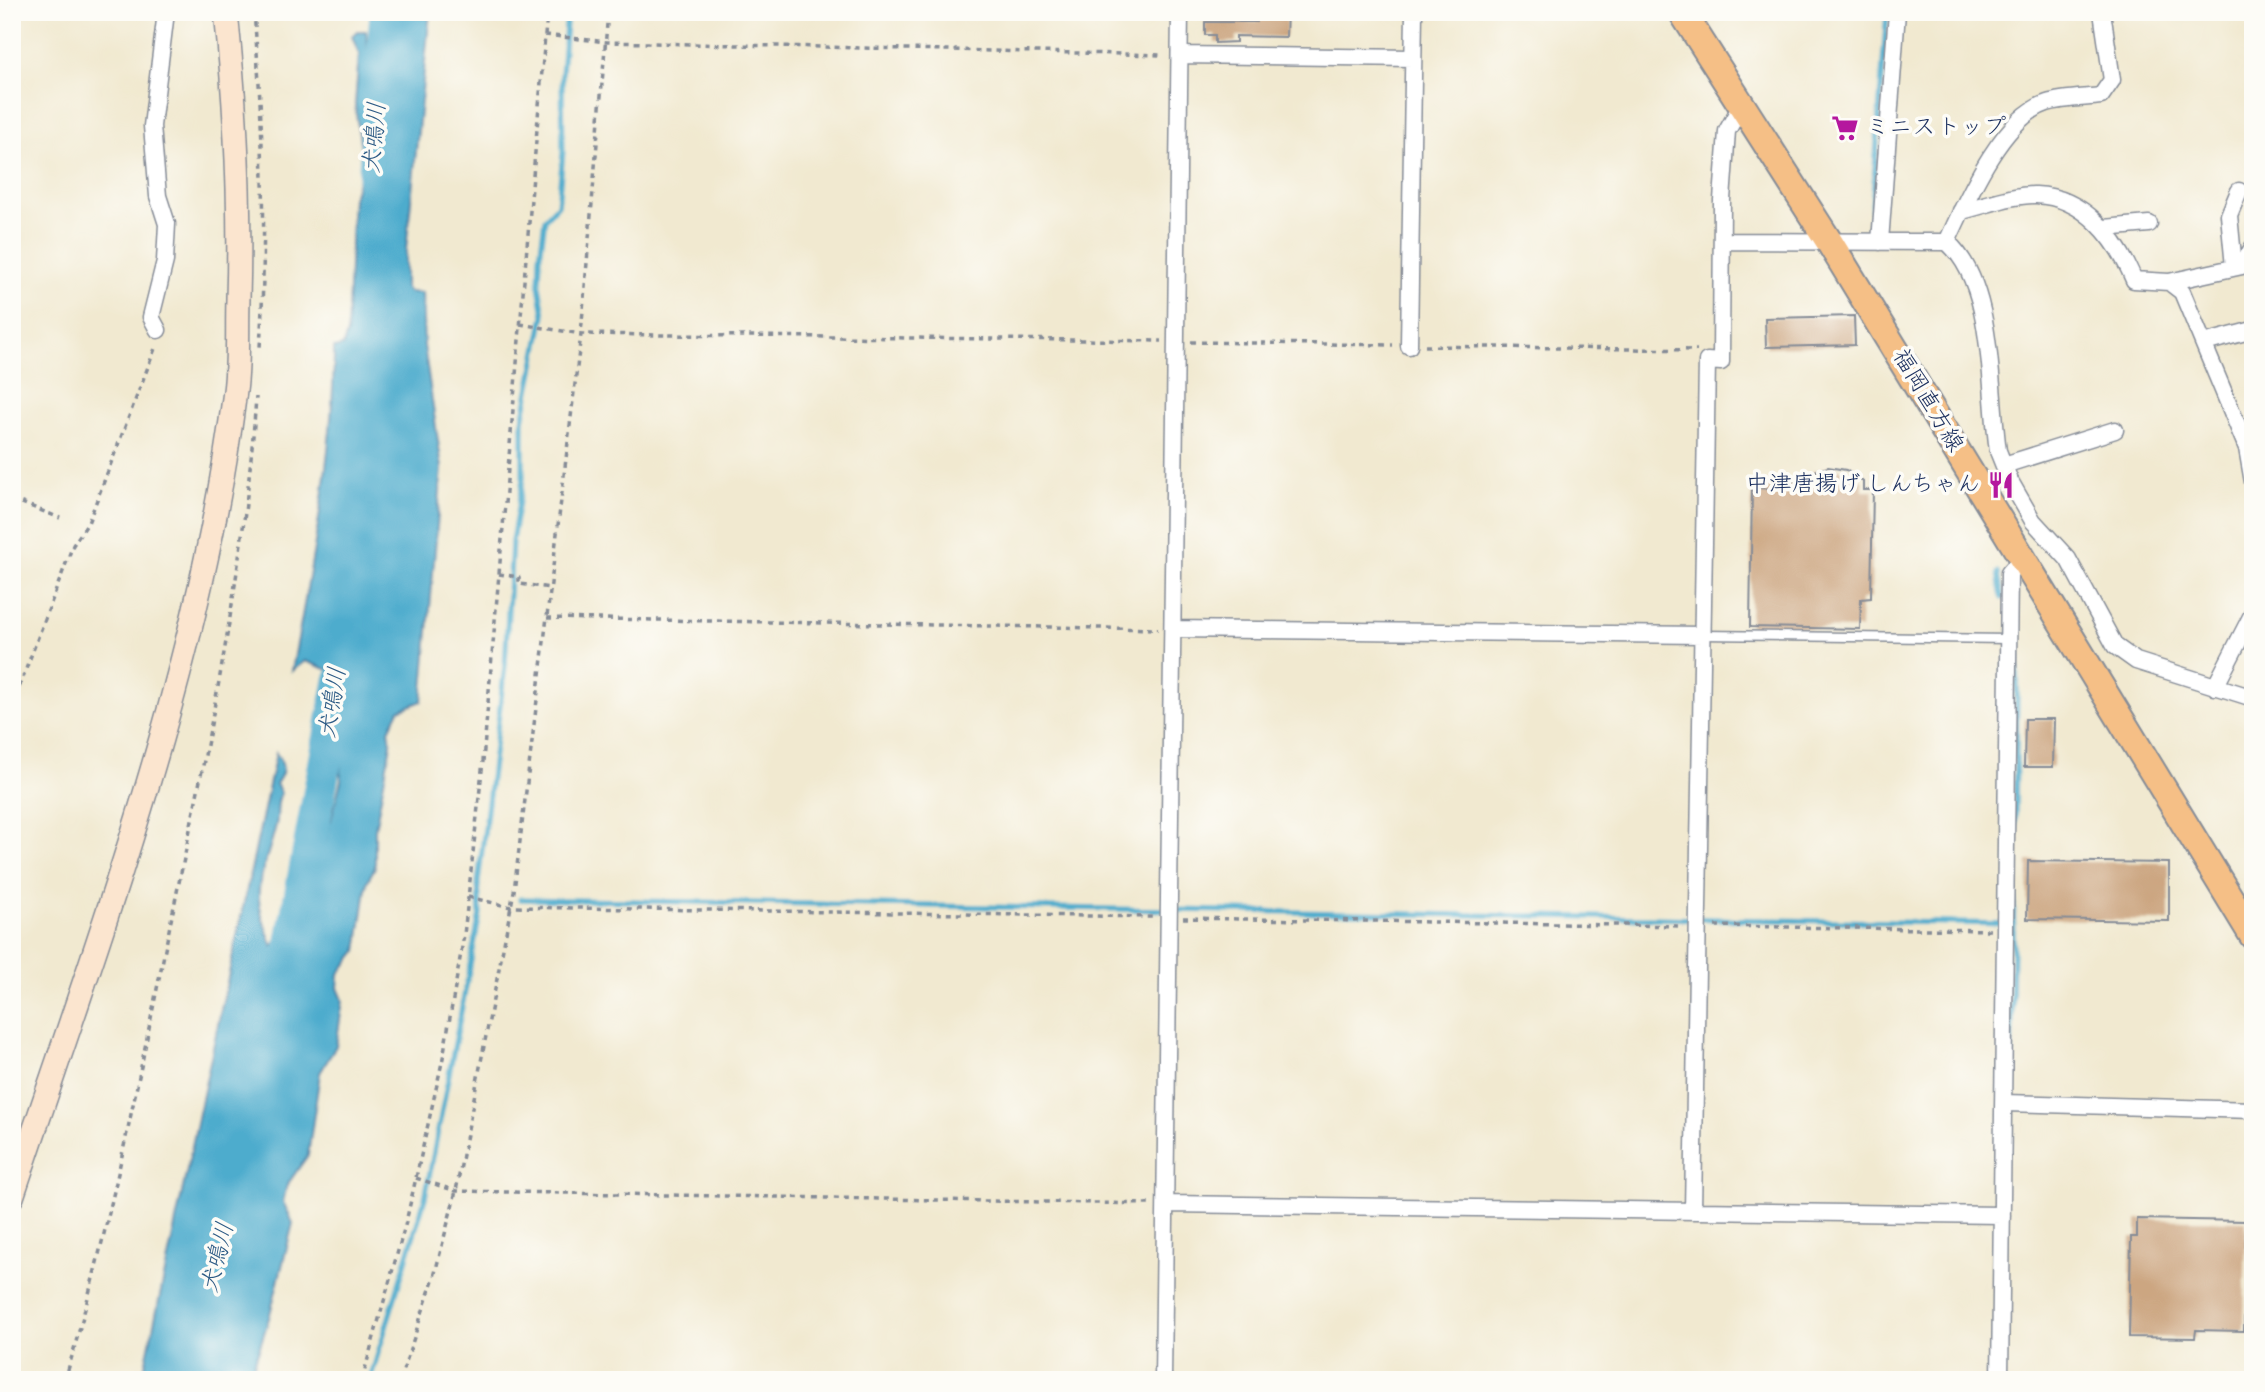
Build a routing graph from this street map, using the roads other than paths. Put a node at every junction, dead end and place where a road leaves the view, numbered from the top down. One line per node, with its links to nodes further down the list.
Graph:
1 (166, 12): 22 (street)
2 (226, 12): 39 (street)
3 (1180, 12): 8 (street)
4 (1414, 12): 9 (street)
5 (1682, 12): 10 (main road, 福岡直方線)
6 (1897, 12): 16 (street)
7 (2102, 12): 12 (street)
8 (1180, 55): 9 (street); 31 (street)
9 (1413, 58): 25 (street)
10 (1741, 106): 15 (street); 18 (main road, 福岡直方線)
11 (2239, 191): 20 (street)
12 (1961, 211): 14 (street); 17 (street)
13 (2149, 224): 14 (street)
14 (2104, 228): 21 (street)
15 (1722, 241): 18 (street); 32 (street)
16 (1880, 242): 17 (street); 18 (street)
17 (1947, 242): 27 (street)
18 (1830, 243): 29 (main road, 福岡直方線)
19 (2253, 247): 20 (street)
20 (2234, 267): 21 (street)
21 (2169, 282): 24 (street)
22 (158, 330)
23 (2253, 330): 24 (street)
24 (2204, 343): 28 (street)
25 (1409, 346)
26 (2115, 430): 27 (street)
27 (2004, 465): 34 (street)
28 (2253, 482)
29 (2022, 558): 33 (street); 36 (main road, 福岡直方線)
30 (2253, 613): 34 (street)
31 (1173, 629): 32 (street); 40 (street)
32 (1703, 635): 33 (lane); 41 (street)
33 (2009, 639): 37 (street)
34 (2215, 687): 35 (street)
35 (2253, 698)
36 (2253, 936)
37 (2004, 1103): 38 (street); 42 (street)
38 (2253, 1110)
39 (12, 1197)
40 (1167, 1204): 41 (street); 43 (street)
41 (1693, 1211): 42 (street)
42 (2002, 1215): 44 (street)
43 (1163, 1380)
44 (2000, 1380)

